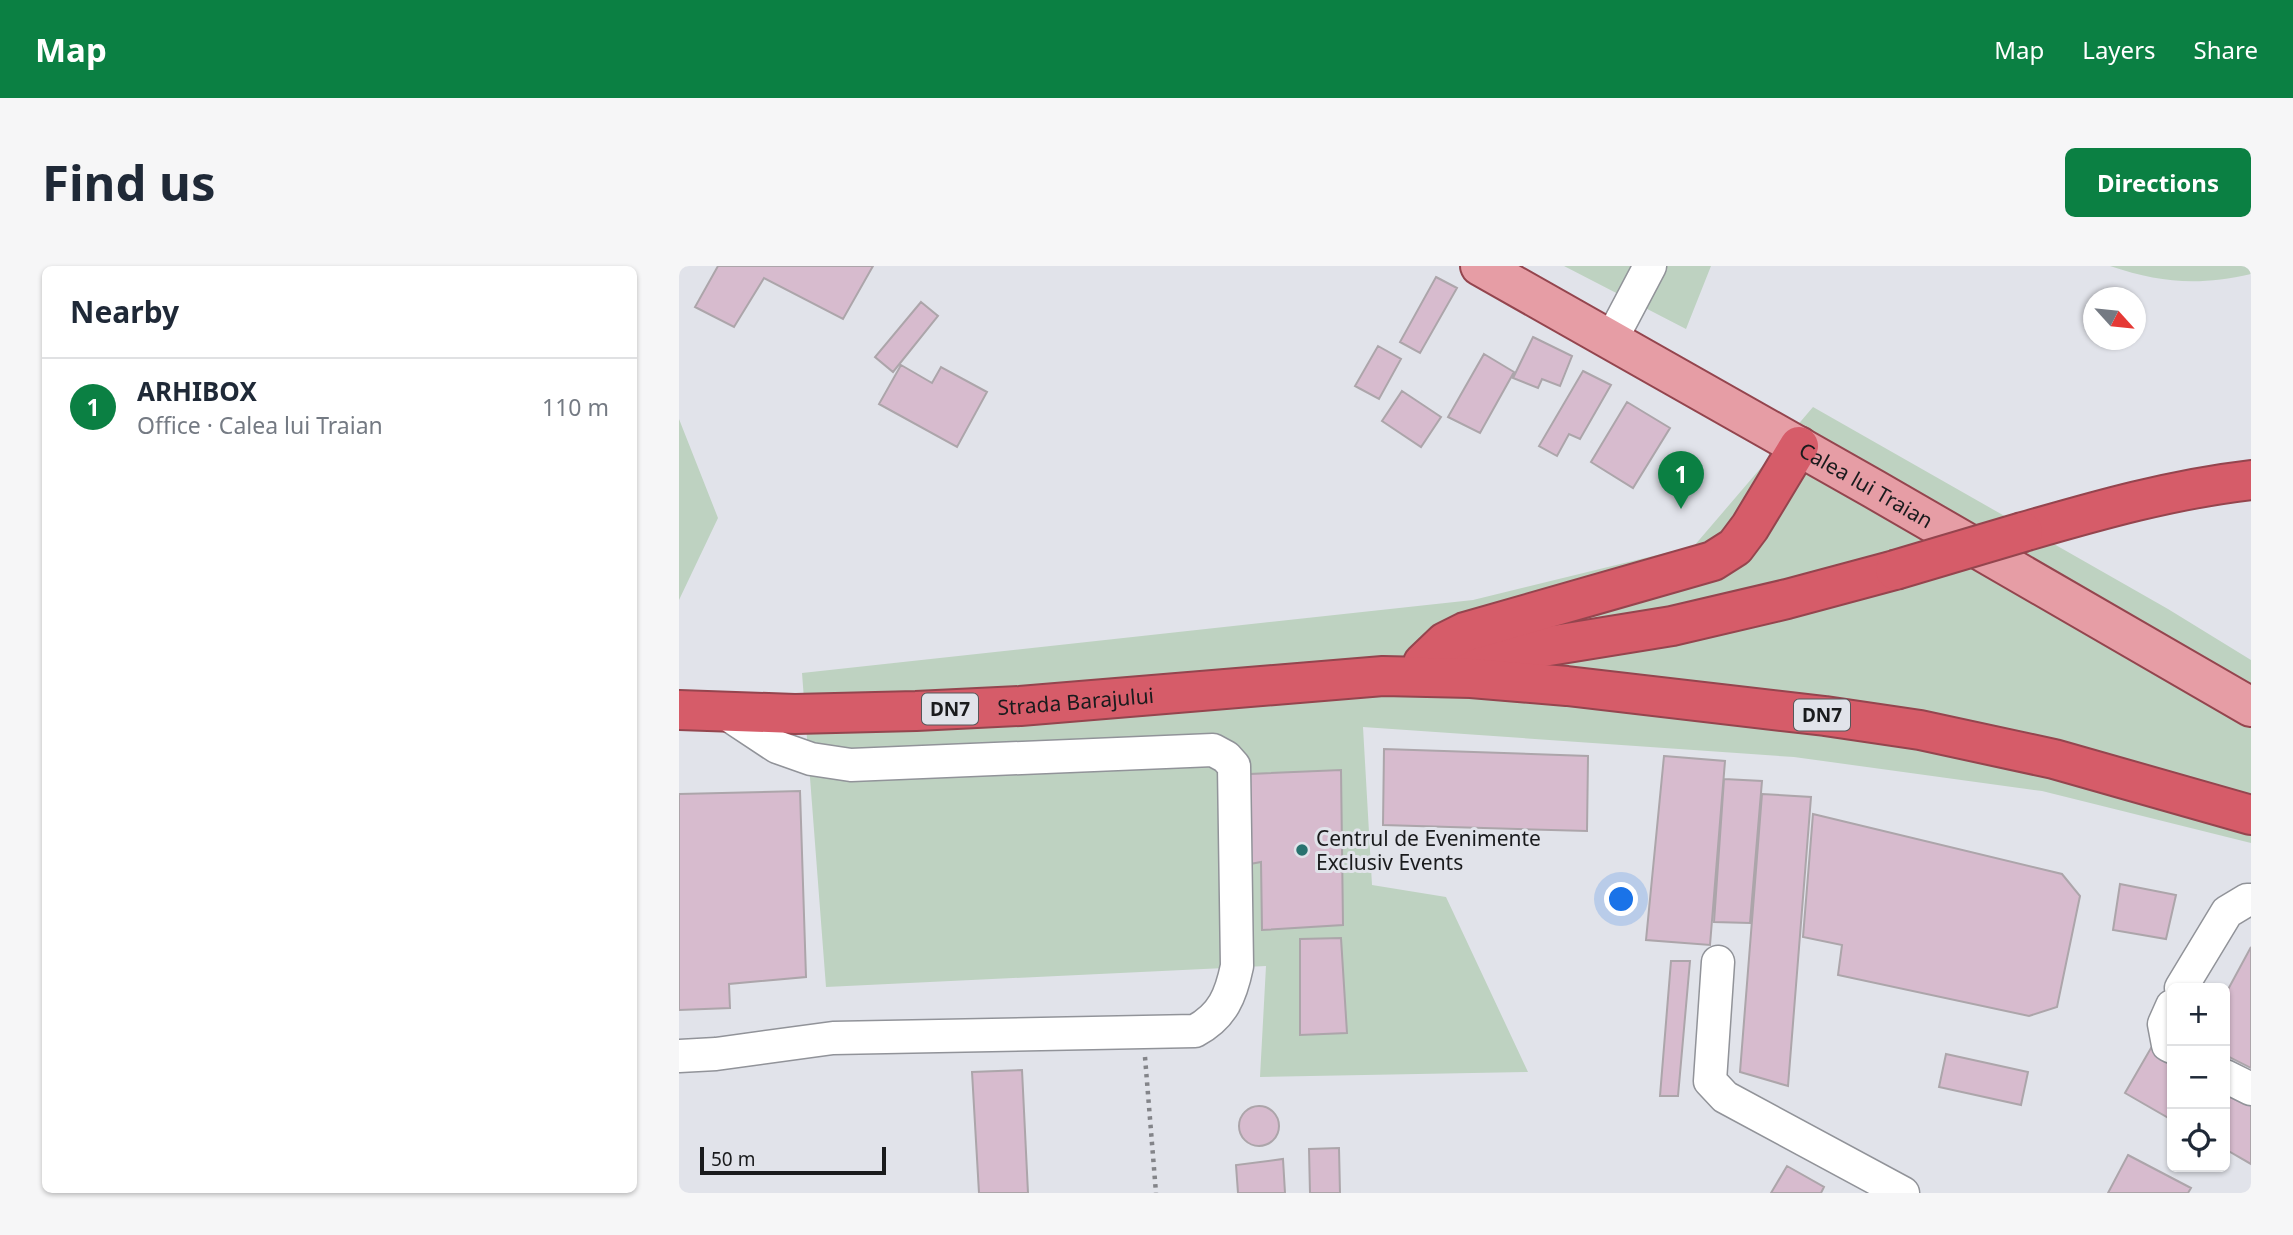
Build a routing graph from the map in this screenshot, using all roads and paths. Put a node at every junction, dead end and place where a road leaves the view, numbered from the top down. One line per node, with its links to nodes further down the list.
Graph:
1 (1480, 266): 3 (main road, Calea lui Traian)
2 (1650, 266): 3 (street)
3 (1611, 340): 4 (main road, Calea lui Traian)
4 (1799, 446): 6 (highway); 7 (main road, Calea lui Traian)
5 (2251, 480): 6 (highway, DN7, bridge)
6 (1401, 671): 9 (highway, Strada Barajului / DN7); 10 (highway, DN7)
7 (2251, 707)
8 (679, 710): 9 (highway, Strada Barajului / DN7)
9 (724, 712): 15 (street)
10 (2251, 815)
11 (2251, 900): 13 (street)
12 (1717, 962): 21 (street)
13 (2184, 983)
14 (2167, 1017): 16 (street)
15 (1143, 1032): 17 (street); 20 (path)
16 (2167, 1040)
17 (679, 1056)
18 (2230, 1078): 19 (street)
19 (2251, 1089)
20 (1156, 1193)
21 (1903, 1193)

